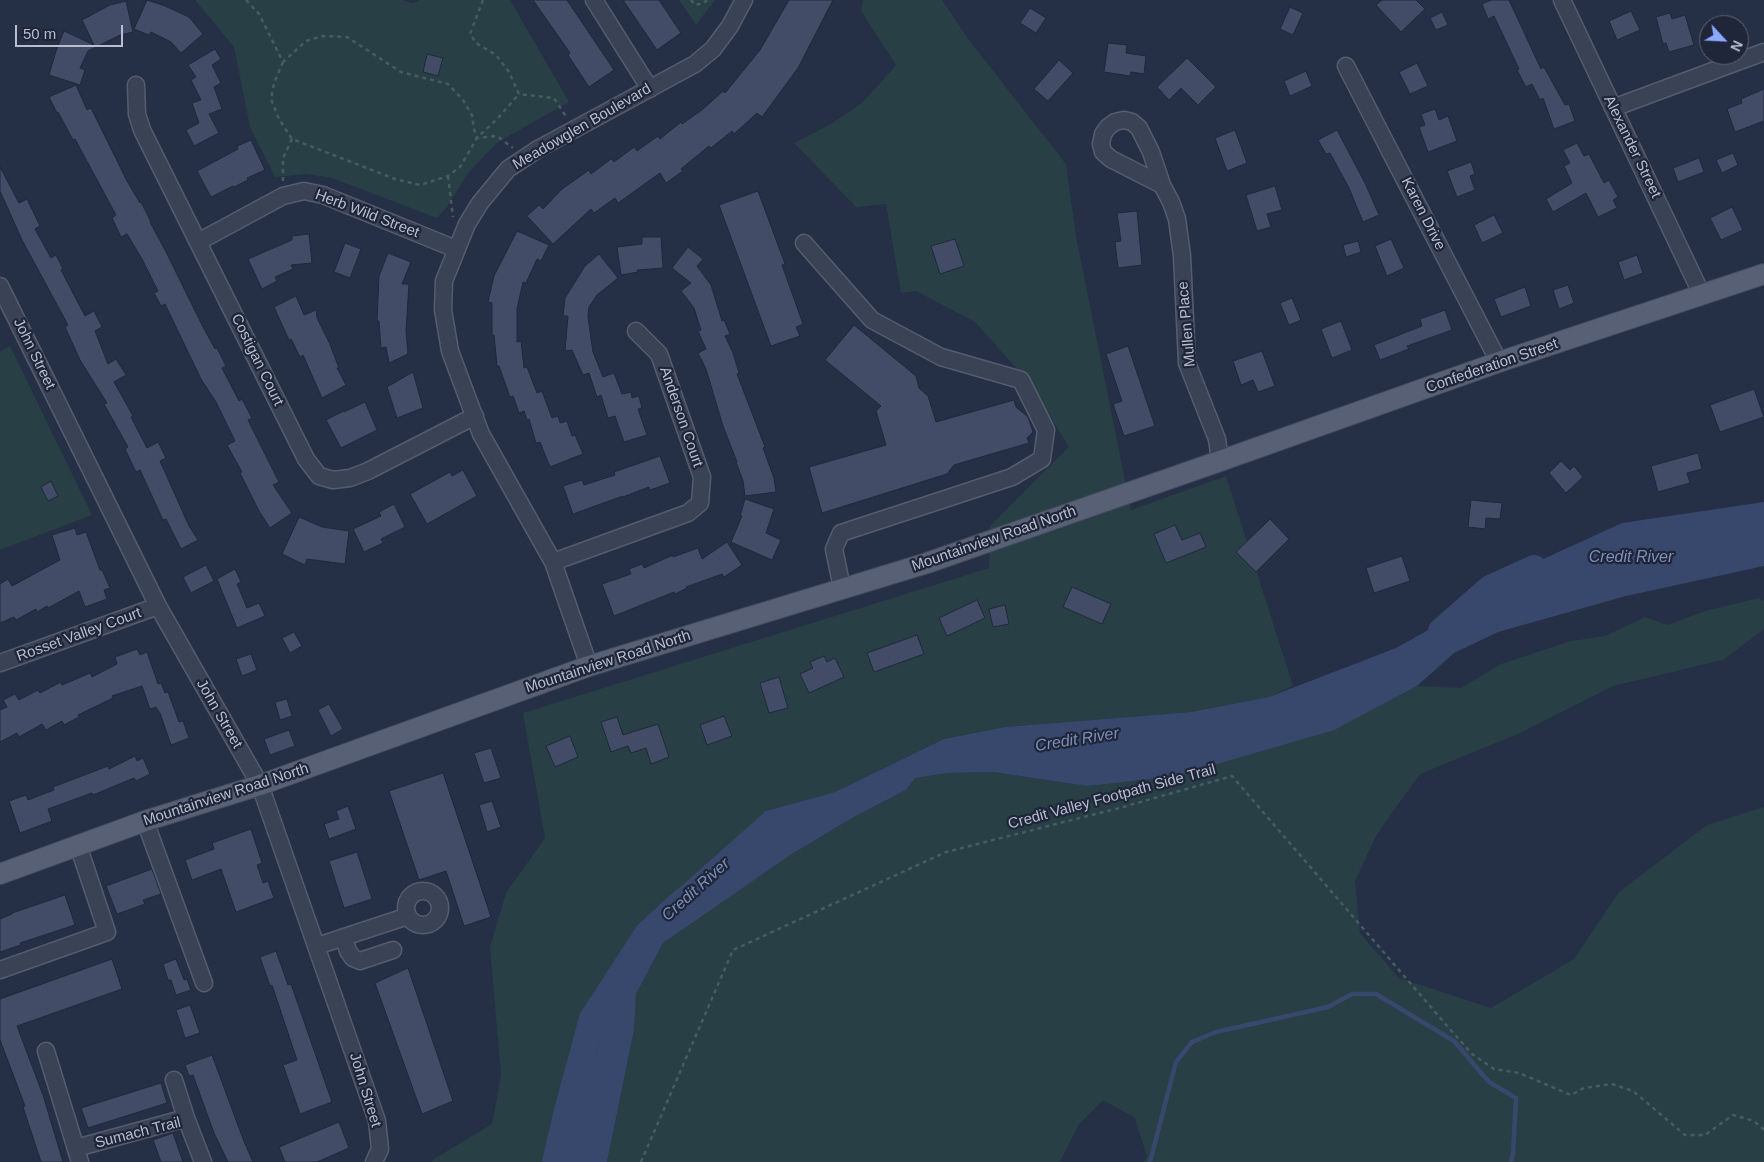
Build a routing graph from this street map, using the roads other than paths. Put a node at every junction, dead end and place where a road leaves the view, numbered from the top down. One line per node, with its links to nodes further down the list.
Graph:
1 (594, 0): 7 (street)
2 (744, 0): 7 (street, Meadowglen Boulevard)
3 (1562, 0): 8 (street, Alexander Street)
4 (1764, 52): 8 (street)
5 (1346, 66): 17 (street, Karen Drive)
6 (136, 85): 10 (street, Costigan Court)
7 (650, 89): 12 (street, Meadowglen Boulevard)
8 (1613, 108): 15 (street, Alexander Street)
9 (1162, 185): 19 (street, Mullen Place)
10 (198, 242): 12 (street, Herb Wild Street); 18 (street, Costigan Court)
11 (804, 242): 21 (street)
12 (456, 249): 18 (street, Meadowglen Boulevard)
13 (1764, 274): 15 (main road, Confederation Street)
14 (0, 286): 22 (street, John Street)
15 (1702, 295): 17 (main road, Confederation Street)
16 (636, 331): 20 (street, Anderson Court)
17 (1499, 362): 19 (main road, Confederation Street)
18 (475, 416): 20 (street, Meadowglen Boulevard)
19 (1220, 461): 21 (main road, Mountainview Road North)
20 (553, 562): 24 (street, Meadowglen Boulevard)
21 (842, 588): 24 (main road, Mountainview Road North)
22 (158, 606): 23 (street, Rosset Valley Court); 25 (street, John Street)
23 (0, 663)
24 (589, 666): 25 (main road, Mountainview Road North)
25 (260, 785): 26 (main road, Mountainview Road North); 31 (street, John Street)
26 (145, 821): 27 (main road, Mountainview Road North); 34 (street)
27 (78, 846): 28 (main road, Mountainview Road North); 33 (street)
28 (0, 874)
29 (408, 916): 30 (street)
30 (344, 937): 31 (street); 32 (street)
31 (317, 946): 40 (street, John Street)
32 (393, 950)
33 (0, 970)
34 (204, 983)
35 (46, 1051): 38 (street)
36 (174, 1080): 37 (street)
37 (186, 1118): 38 (street, Sumach Trail); 39 (street, Sumach Trail)
38 (78, 1155)
39 (203, 1162)
40 (374, 1162)

